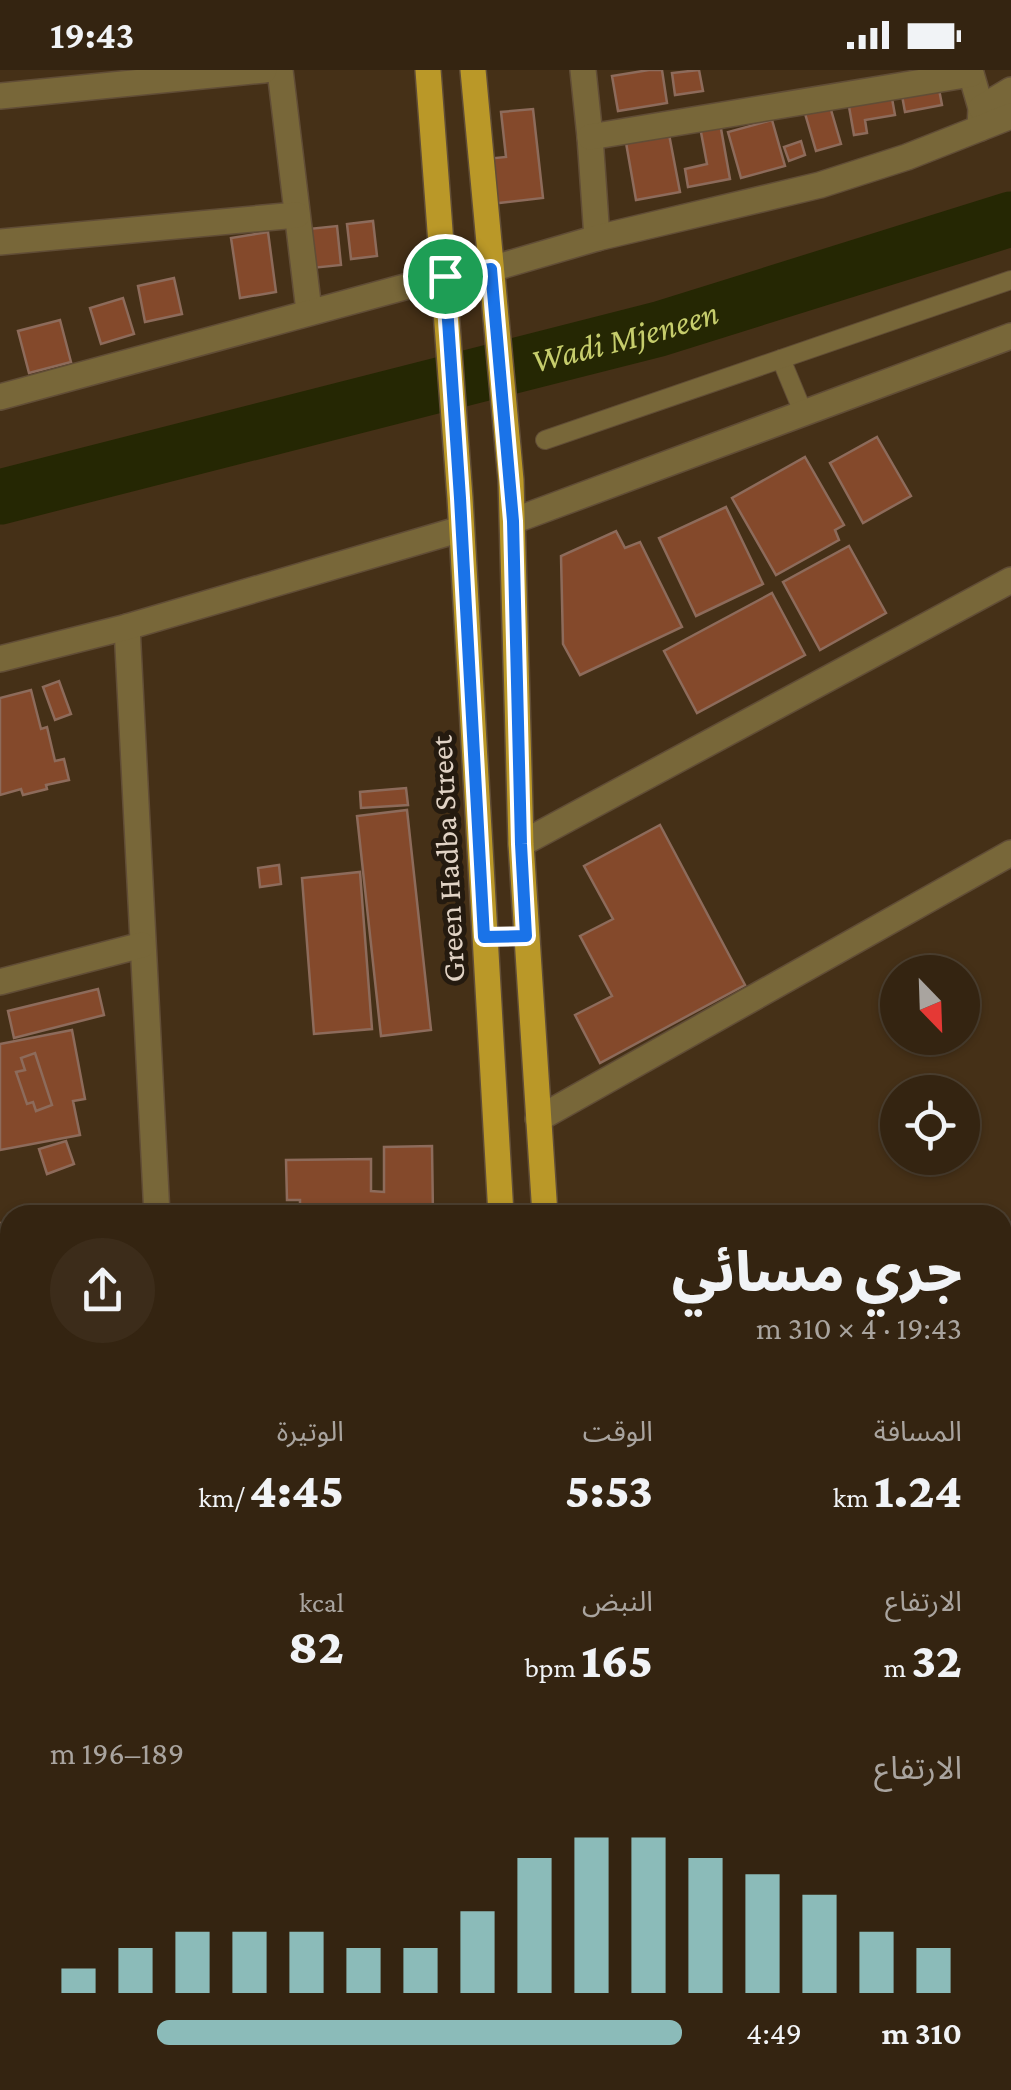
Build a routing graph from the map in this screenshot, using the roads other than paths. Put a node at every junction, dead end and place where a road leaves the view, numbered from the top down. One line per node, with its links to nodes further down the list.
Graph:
1 (264, 70): 7 (street)
2 (280, 70): 13 (street)
3 (428, 70): 18 (main road, Green Hadba Street)
4 (473, 70): 16 (main road)
5 (582, 70): 12 (street)
6 (970, 72): 11 (street); 12 (street)
7 (143, 76): 9 (street)
8 (1011, 90): 11 (street)
9 (0, 96)
10 (1011, 116): 11 (street)
11 (981, 118): 14 (street)
12 (590, 137): 14 (street)
13 (297, 215): 15 (street); 19 (street)
14 (597, 238): 16 (street)
15 (0, 242)
16 (492, 279): 18 (street); 25 (main road)
17 (1011, 280): 21 (lane)
18 (445, 285): 19 (street); 26 (main road, Green Hadba Street)
19 (310, 311): 22 (street)
20 (1009, 340): 23 (street)
21 (782, 359): 23 (lane); 24 (lane)
22 (0, 397)
23 (804, 412): 25 (street)
24 (546, 440)
25 (513, 521): 30 (main road)
26 (461, 529): 28 (street); 33 (main road, Green Hadba Street)
27 (1011, 580): 30 (street)
28 (126, 627): 29 (street); 34 (street)
29 (0, 659)
30 (521, 844): 32 (main road)
31 (1011, 852): 36 (street)
32 (526, 936): 33 (main road); 36 (main road)
33 (484, 937): 38 (main road, Green Hadba Street)
34 (142, 944): 35 (street); 37 (street)
35 (0, 982)
36 (538, 1119): 39 (main road)
37 (156, 1205)
38 (500, 1205)
39 (544, 1205)

